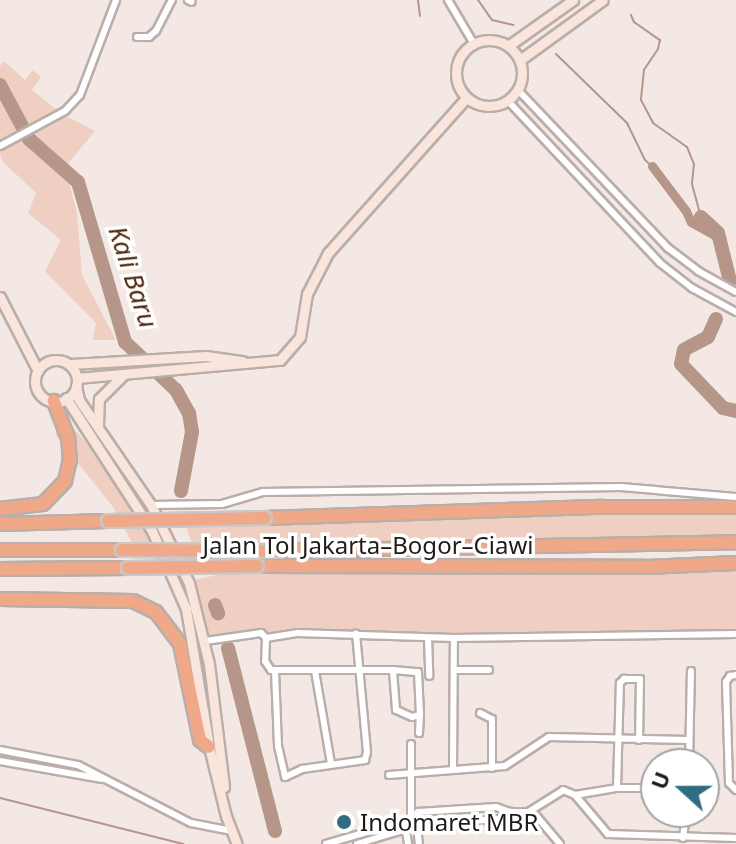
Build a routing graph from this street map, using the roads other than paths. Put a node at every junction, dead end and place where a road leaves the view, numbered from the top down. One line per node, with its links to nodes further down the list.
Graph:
1 (116, 0): 13 (street)
2 (172, 0): 6 (street)
3 (448, 0): 7 (street)
4 (573, 0): 8 (street)
5 (603, 0): 9 (street)
6 (137, 37)
7 (474, 44): 8 (street); 11 (street)
8 (508, 46): 9 (street)
9 (520, 60): 10 (street)
10 (518, 90): 12 (street); 14 (street)
11 (466, 98): 12 (street); 17 (street)
12 (508, 101): 16 (street)
13 (0, 146)
14 (736, 292)
15 (0, 297): 19 (street)
16 (736, 312)
17 (258, 363): 18 (street); 20 (street)
18 (71, 364): 19 (street); 21 (street)
19 (38, 371): 22 (street)
20 (127, 374): 21 (street); 23 (street)
21 (76, 382): 22 (street); 23 (street)
22 (60, 400): 27 (highway); 56 (street)
23 (100, 433): 25 (street)
24 (736, 497): 25 (street)
25 (151, 505): 39 (street)
26 (736, 507): 28 (highway, bridge)
27 (0, 509)
28 (0, 524)
29 (736, 542): 30 (highway, Jalan Tol Jakarta–Bogor–Ciawi, bridge)
30 (0, 550)
31 (736, 563): 32 (highway, Jalan Tol Jakarta–Bogor–Ciawi, bridge)
32 (0, 569)
33 (0, 599): 56 (highway)
34 (356, 634): 36 (street); 37 (street); 40 (street)
35 (736, 634): 38 (street)
36 (263, 636): 39 (street); 44 (street)
37 (428, 638): 38 (street); 48 (street)
38 (454, 638): 42 (street)
39 (210, 640): 56 (street)
40 (356, 670): 41 (street); 45 (street); 62 (street)
41 (393, 670): 50 (street); 50 (street)
42 (454, 670): 43 (street); 64 (street)
43 (489, 670)
44 (275, 671): 45 (street); 62 (street)
45 (315, 671): 62 (street)
46 (691, 671): 54 (street)
47 (736, 675): 59 (street)
48 (429, 676)
49 (480, 713): 63 (street)
50 (420, 715): 51 (street)
51 (419, 733)
52 (620, 739): 53 (street); 53 (street); 63 (street); 68 (street)
53 (639, 740): 54 (street)
54 (689, 740): 57 (street)
55 (411, 744): 65 (street)
56 (215, 746): 77 (street)
57 (689, 748)
58 (0, 750): 67 (street)
59 (727, 760): 60 (street); 70 (street)
60 (736, 760)
61 (0, 761): 67 (street)
62 (331, 764)
63 (492, 768): 64 (street)
64 (453, 769): 65 (street)
65 (411, 772): 66 (street); 74 (street)
66 (389, 775)
67 (102, 779): 77 (street)
68 (617, 788): 69 (street); 71 (street)
69 (640, 788)
70 (736, 790)
71 (575, 795): 72 (street); 78 (street)
72 (530, 811): 73 (street); 86 (street)
73 (510, 812): 74 (street); 75 (street)
74 (411, 819): 75 (street); 80 (street)
75 (412, 828): 83 (street); 84 (street); 85 (street)
76 (684, 828): 78 (street)
77 (232, 831): 81 (street)
78 (683, 838): 79 (street)
79 (736, 838)
80 (338, 842): 82 (street)
81 (237, 844)
82 (326, 844)
83 (357, 844)
84 (408, 844)
85 (419, 844)
86 (560, 844)

